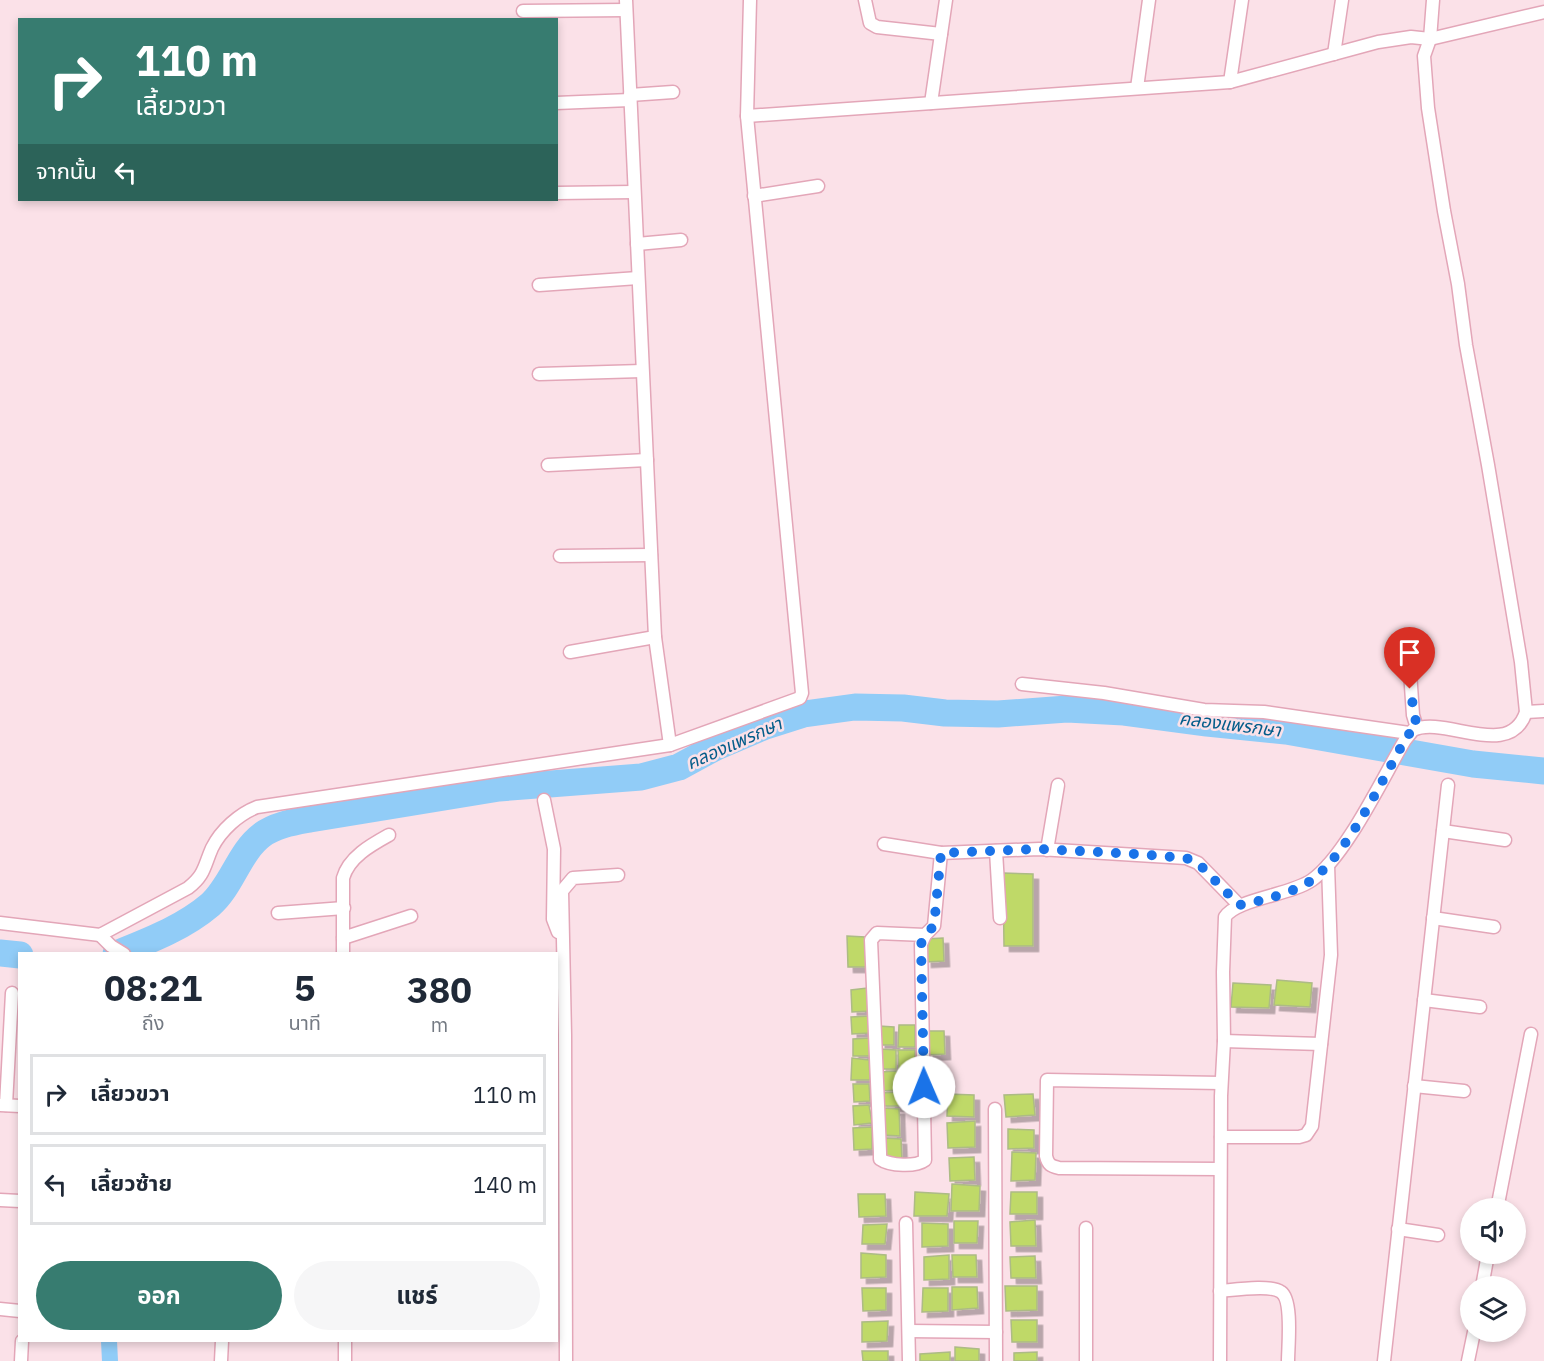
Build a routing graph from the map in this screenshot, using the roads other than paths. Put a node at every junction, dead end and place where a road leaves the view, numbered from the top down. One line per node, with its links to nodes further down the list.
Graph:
1 (750, 0): 20 (street)
2 (866, 0): 11 (street)
3 (946, 0): 11 (street)
4 (1149, 0): 15 (street)
5 (1242, 0): 14 (street)
6 (1342, 0): 13 (street)
7 (1433, 0): 12 (street)
8 (626, 5): 9 (street); 17 (street)
9 (523, 11)
10 (1544, 12): 12 (street)
11 (941, 34): 19 (street)
12 (1430, 39): 13 (street); 40 (street)
13 (1334, 54): 14 (street)
14 (1230, 82): 15 (street)
15 (1137, 88): 19 (street)
16 (673, 92): 17 (street)
17 (630, 98): 18 (street); 22 (street)
18 (558, 103)
19 (931, 103): 20 (street)
20 (747, 116): 24 (street)
21 (818, 186): 24 (street)
22 (634, 192): 23 (street); 26 (street)
23 (558, 193)
24 (754, 196): 42 (street)
25 (681, 240): 26 (street)
26 (637, 243): 27 (street)
27 (638, 278): 28 (street); 29 (street)
28 (538, 285)
29 (642, 371): 30 (street); 31 (street)
30 (539, 374)
31 (646, 460): 32 (street); 33 (street)
32 (548, 465)
33 (651, 555): 34 (street); 35 (street)
34 (560, 556)
35 (655, 637): 36 (street); 42 (street)
36 (570, 652)
37 (1409, 657): 41 (street)
38 (1022, 684): 41 (street)
39 (1544, 711): 40 (street)
40 (1526, 712): 41 (street)
41 (1411, 734): 53 (street)
42 (670, 745): 63 (street)
43 (1058, 785): 50 (street)
44 (1448, 785): 46 (street)
45 (544, 800): 65 (street)
46 (1443, 831): 48 (street); 60 (street)
47 (389, 835): 56 (street)
48 (1505, 840)
49 (884, 844): 52 (street)
50 (1047, 850): 51 (street); 55 (street)
51 (996, 851): 52 (street); 59 (street)
52 (941, 853): 64 (street)
53 (1328, 865): 55 (street); 74 (street)
54 (618, 875): 65 (street)
55 (1239, 905): 73 (street)
56 (344, 908): 57 (street); 66 (street)
57 (278, 913)
58 (411, 916): 66 (street)
59 (1000, 918)
60 (1433, 918): 62 (street); 70 (street)
61 (0, 923): 63 (street)
62 (1494, 927)
63 (100, 935): 67 (street)
64 (925, 935): 64 (street)
65 (562, 936): 102 (street)
66 (343, 938): 68 (street)
67 (121, 952)
68 (344, 952)
69 (12, 993): 78 (street)
70 (1424, 1000): 71 (street); 76 (street)
71 (1480, 1007)
72 (1531, 1034): 83 (street)
73 (1224, 1041): 74 (street); 75 (street)
74 (1320, 1044): 81 (street)
75 (1221, 1083): 81 (street); 82 (street)
76 (1414, 1086): 77 (street); 88 (street)
77 (1464, 1091)
78 (3, 1105): 79 (street)
79 (18, 1106)
80 (995, 1108): 94 (street)
81 (1221, 1137): 82 (street)
82 (1220, 1169): 90 (street)
83 (1499, 1198)
84 (0, 1200): 85 (street)
85 (18, 1201)
86 (906, 1222): 93 (street)
87 (1086, 1228): 105 (street)
88 (1398, 1229): 89 (street); 108 (street)
89 (1437, 1235)
90 (1220, 1291): 106 (street); 107 (street)
91 (0, 1309): 92 (street)
92 (18, 1311)
93 (909, 1331): 94 (street); 103 (street)
94 (996, 1332): 104 (street)
95 (22, 1342): 99 (street)
96 (222, 1342): 100 (street)
97 (345, 1342): 101 (street)
98 (1471, 1342): 109 (street)
99 (21, 1361)
100 (221, 1361)
101 (345, 1361)
102 (566, 1361)
103 (909, 1361)
104 (996, 1361)
105 (1086, 1361)
106 (1220, 1361)
107 (1288, 1361)
108 (1384, 1361)
109 (1468, 1361)

